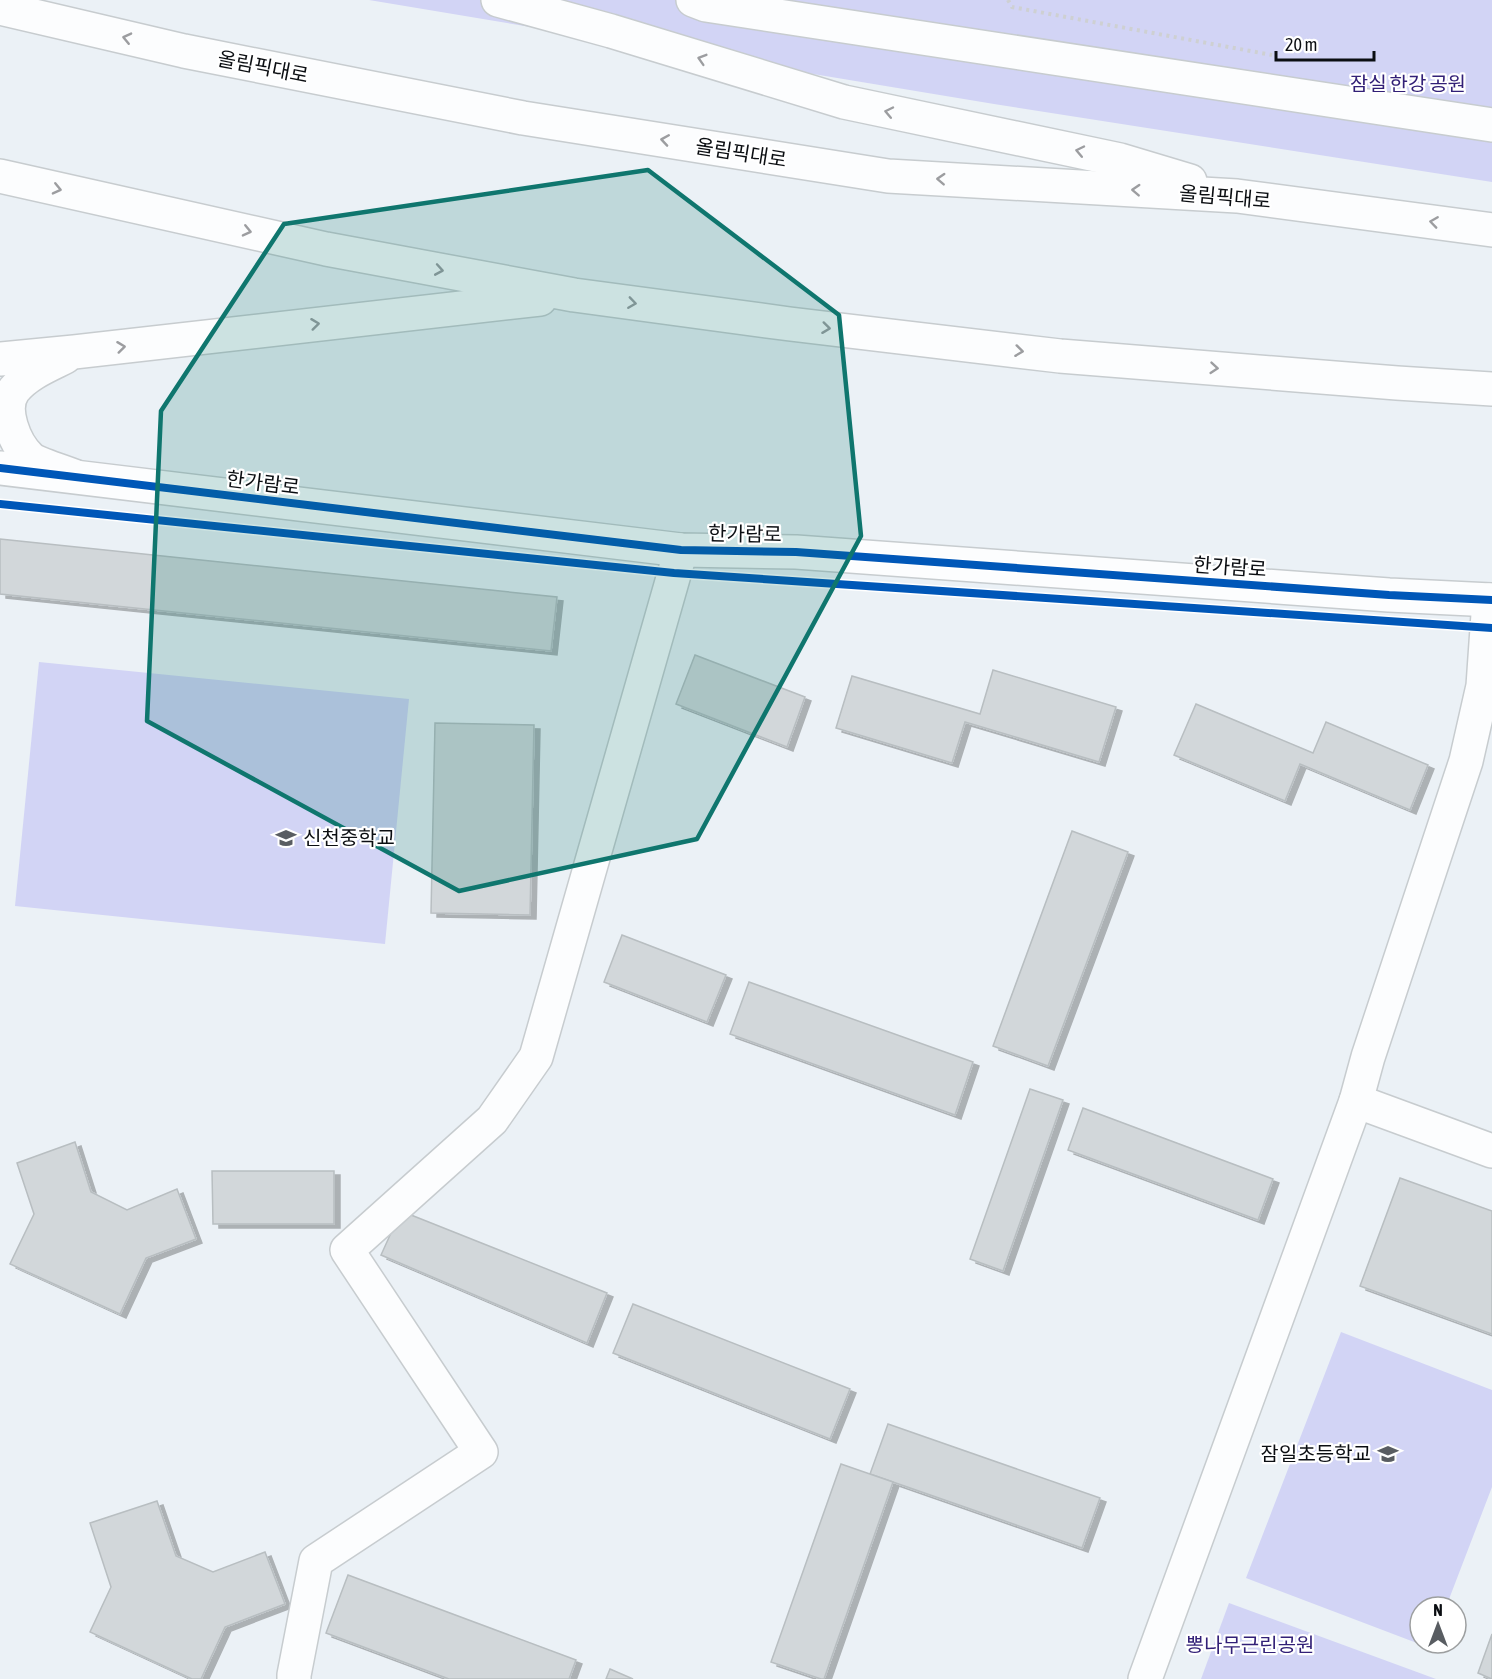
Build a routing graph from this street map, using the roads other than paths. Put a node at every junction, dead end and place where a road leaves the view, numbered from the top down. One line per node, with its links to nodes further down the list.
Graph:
1 (498, 0): 6 (main road, one-way to 1)
2 (693, 0): 4 (main road)
3 (0, 8): 6 (main road, 올림픽대로, one-way to 3)
4 (1492, 125)
5 (0, 176): 8 (main road, one-way to 8)
6 (1238, 196): 7 (main road, 올림픽대로, one-way to 6)
7 (1492, 230)
8 (574, 295): 9 (main road, one-way to 8); 11 (main road, one-way to 11)
9 (74, 352): 10 (main road); 13 (main road)
10 (0, 359)
11 (1492, 389)
12 (0, 468): 13 (main road, 한가람로)
13 (74, 476): 14 (main road, 한가람로)
14 (681, 550): 15 (main road, 한가람로); 18 (main road)
15 (1490, 600): 16 (main road)
16 (1356, 1101): 17 (main road); 19 (main road)
17 (1492, 1151)
18 (294, 1679)
19 (1144, 1679)

